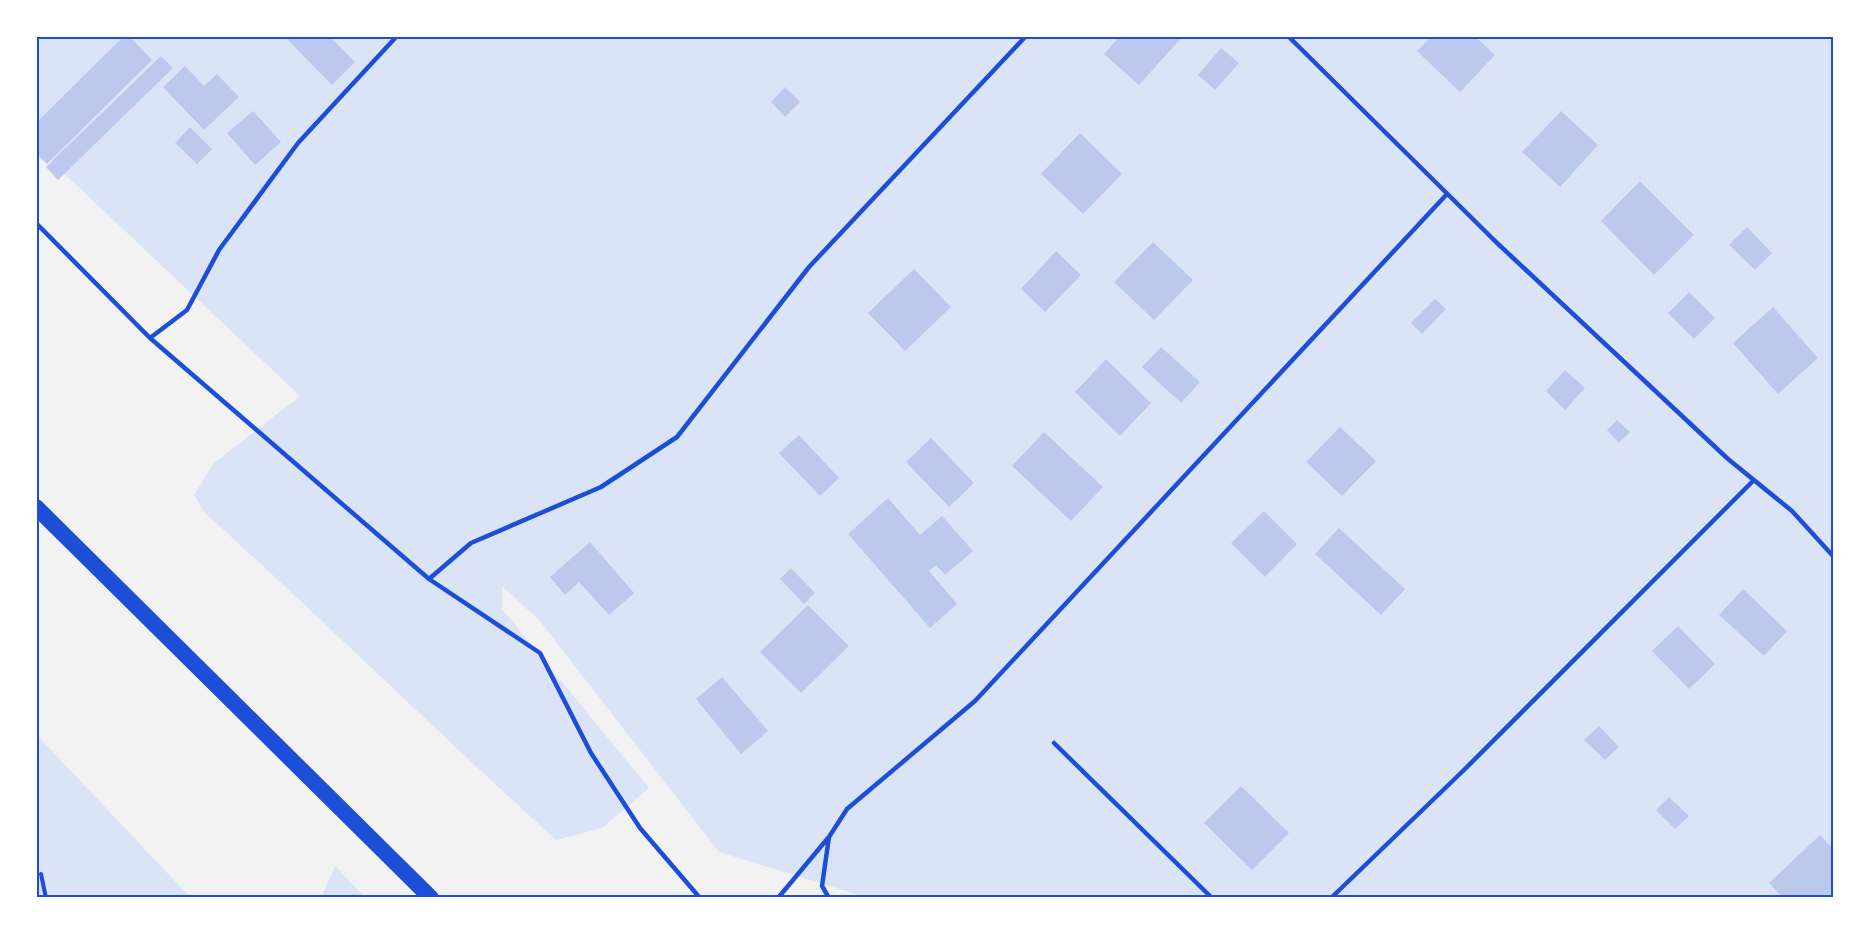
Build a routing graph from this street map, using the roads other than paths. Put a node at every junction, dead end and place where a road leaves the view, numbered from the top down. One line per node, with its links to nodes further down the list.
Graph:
1 (397, 36): 6 (lane)
2 (1026, 36): 10 (lane)
3 (1288, 36): 4 (lane)
4 (1448, 194): 7 (lane); 12 (lane)
5 (36, 223): 6 (lane)
6 (150, 338): 10 (lane)
7 (1754, 480): 9 (lane); 18 (lane)
8 (36, 507): 13 (highway)
9 (1833, 556)
10 (429, 579): 14 (lane)
11 (1054, 742): 17 (lane)
12 (829, 837): 15 (lane); 16 (lane)
13 (431, 898)
14 (700, 898)
15 (778, 898)
16 (829, 898)
17 (1212, 898)
18 (1331, 898)

